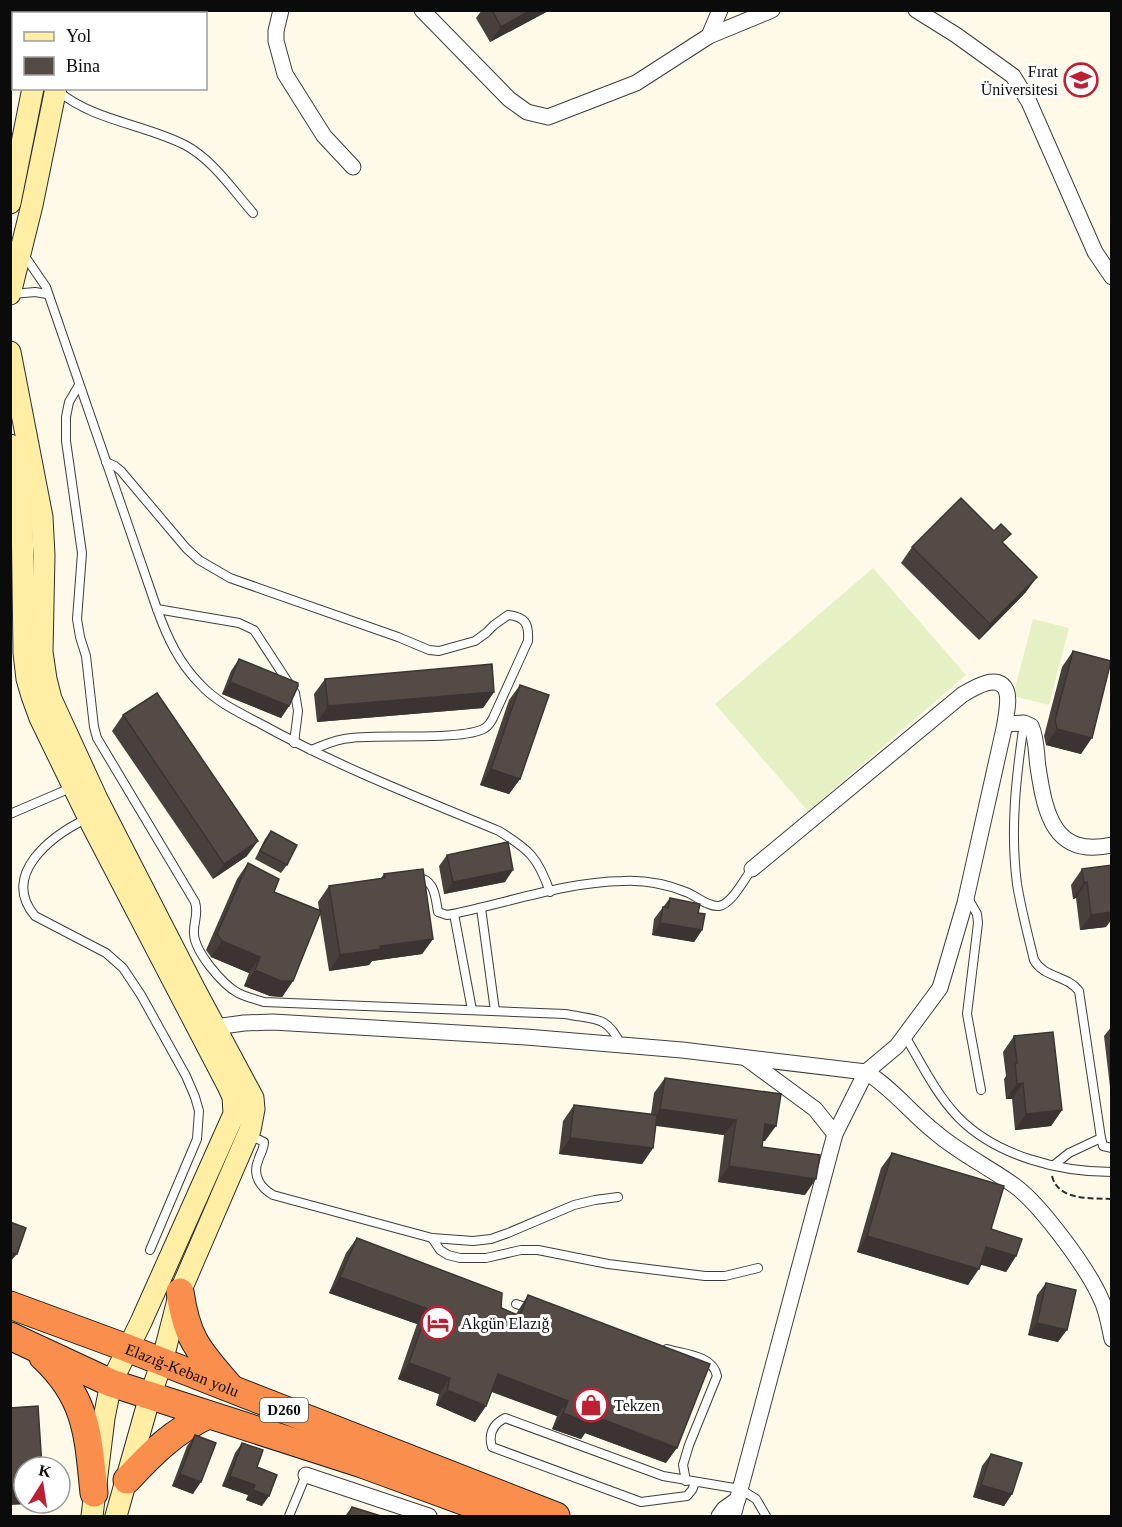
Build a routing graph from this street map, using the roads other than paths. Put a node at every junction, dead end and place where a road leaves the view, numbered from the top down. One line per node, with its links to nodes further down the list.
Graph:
1 (281, 10): 10 (street)
2 (720, 10): 6 (street)
3 (772, 10): 6 (street)
4 (916, 10): 14 (street)
5 (430, 12): 6 (street)
6 (709, 36)
7 (33, 90): 11 (main road)
8 (56, 90): 13 (main road)
9 (57, 90): 12 (lane)
10 (353, 167)
11 (10, 202)
12 (253, 213)
13 (21, 252): 15 (lane); 16 (main road)
14 (1112, 277)
15 (47, 294): 16 (lane); 18 (lane)
16 (10, 295)
17 (10, 352): 27 (main road)
18 (79, 385): 20 (lane); 37 (lane)
19 (10, 446): 21 (main road)
20 (106, 462): 22 (lane); 26 (lane)
21 (17, 525): 27 (main road)
22 (157, 609): 25 (lane); 25 (lane)
23 (1024, 723): 24 (street); 30 (street); 47 (lane)
24 (1005, 724): 31 (street); 34 (street)
25 (294, 743): 26 (lane)
26 (311, 750): 33 (lane)
27 (81, 784): 28 (lane); 29 (main road)
28 (10, 814)
29 (96, 814): 39 (main road); 45 (main road); 53 (lane)
30 (1112, 844)
31 (752, 869): 33 (lane)
32 (406, 879): 36 (lane)
33 (550, 892): 35 (lane)
34 (967, 896): 40 (street); 44 (lane)
35 (481, 908): 36 (lane); 38 (lane)
36 (454, 914): 37 (lane)
37 (472, 1010): 38 (lane)
38 (495, 1011): 41 (lane)
39 (215, 1028): 41 (street); 45 (main road)
40 (905, 1036): 43 (street); 49 (lane)
41 (621, 1045): 42 (street)
42 (747, 1059): 43 (street); 46 (street)
43 (866, 1072): 46 (street); 59 (street)
44 (981, 1090)
45 (237, 1132): 52 (lane); 55 (main road); 62 (main road)
46 (835, 1134): 71 (street)
47 (1101, 1138): 48 (lane); 49 (lane)
48 (1112, 1148)
49 (1052, 1164): 50 (lane)
50 (1112, 1172)
51 (618, 1197): 52 (lane)
52 (432, 1238): 54 (lane)
53 (150, 1250)
54 (758, 1268)
55 (180, 1292): 63 (main road); 65 (highway)
56 (516, 1304): 58 (lane)
57 (10, 1305): 62 (highway, Elazığ-Keban yolu / D260)
58 (538, 1311)
59 (1112, 1339)
60 (20, 1340): 64 (highway, Elazığ-Keban yolu / D260); 72 (highway)
61 (659, 1346): 70 (lane)
62 (127, 1348): 63 (highway, Elazığ-Keban yolu / D260); 64 (main road)
63 (162, 1362): 65 (highway, Elazığ-Keban yolu / D260); 66 (main road)
64 (111, 1383): 66 (highway, Elazığ-Keban yolu / D260); 72 (main road)
65 (232, 1390): 78 (highway, Elazığ-Keban yolu / D260)
66 (150, 1396): 67 (highway, Elazığ-Keban yolu / D260); 69 (main road)
67 (208, 1415): 69 (highway); 77 (highway, Elazığ-Keban yolu / D260)
68 (306, 1474): 73 (street); 75 (lane)
69 (127, 1480): 74 (main road)
70 (691, 1482): 70 (lane); 71 (lane)
71 (739, 1494): 79 (street); 80 (street); 81 (lane)
72 (93, 1505)
73 (411, 1513): 76 (street)
74 (116, 1516)
75 (290, 1516)
76 (429, 1516)
77 (504, 1516)
78 (556, 1516)
79 (719, 1516)
80 (733, 1516)
81 (766, 1516)

